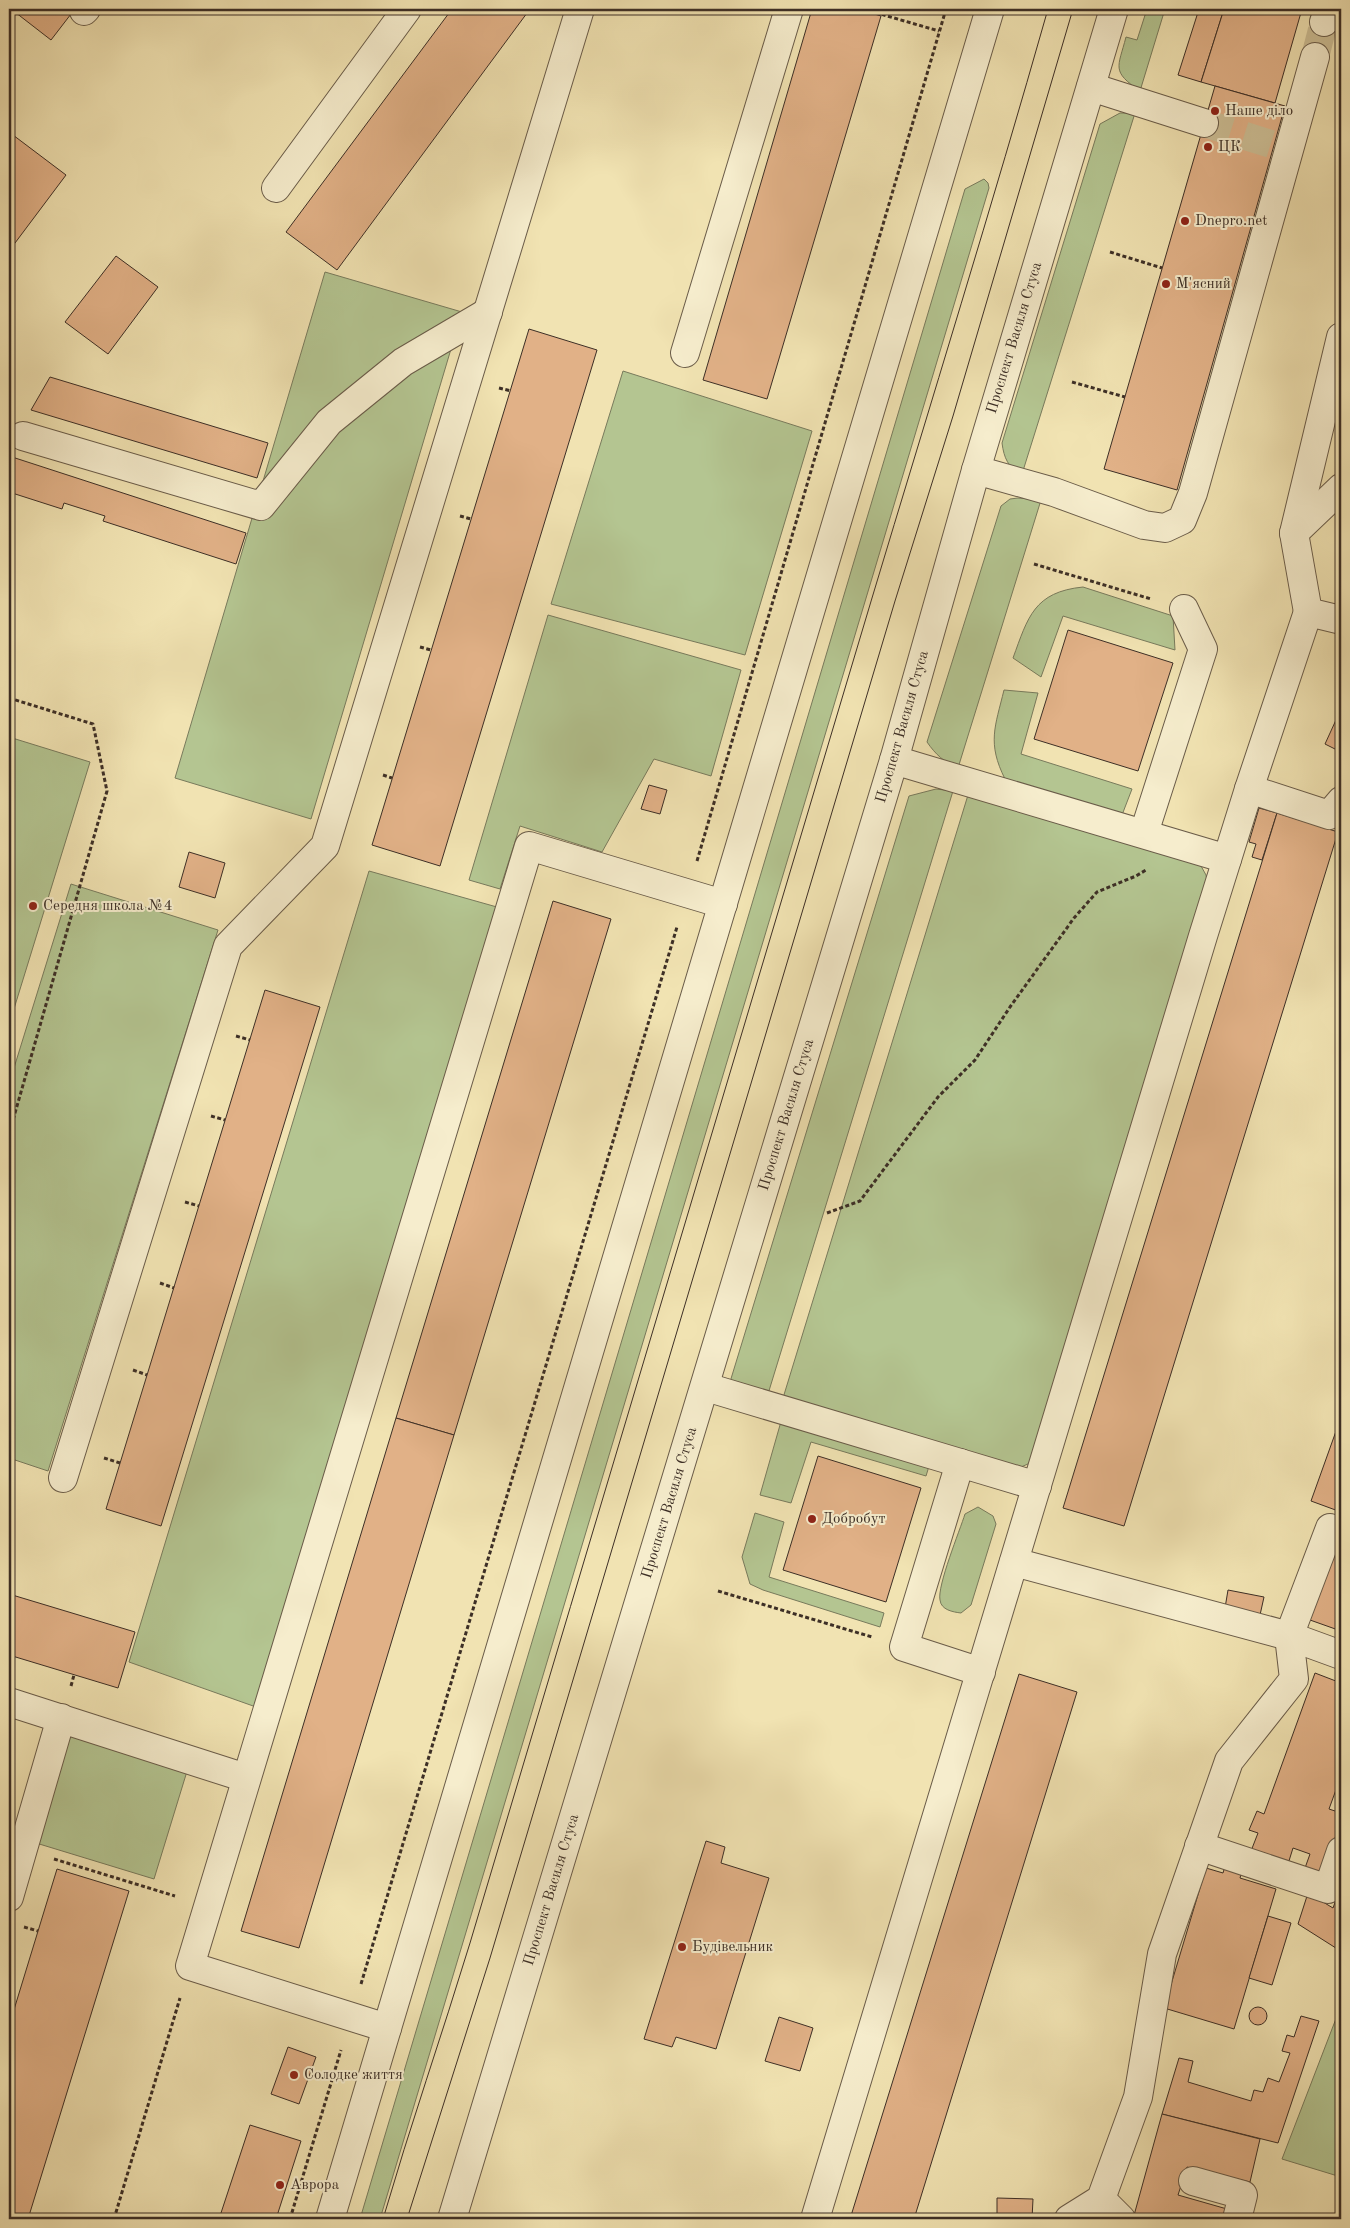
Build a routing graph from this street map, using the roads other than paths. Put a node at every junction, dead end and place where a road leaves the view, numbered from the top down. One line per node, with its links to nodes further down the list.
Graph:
1 (408, 9): 9 (street)
2 (580, 9): 10 (street)
3 (786, 9): 12 (street)
4 (990, 9): 25 (street)
5 (1114, 9): 7 (street, Проспект Василя Стуса)
6 (1315, 57): 14 (street)
7 (1090, 87): 8 (street); 14 (street, Проспект Василя Стуса)
8 (1204, 123)
9 (276, 188)
10 (488, 312): 13 (street); 28 (street)
11 (1341, 337): 16 (street)
12 (685, 353)
13 (23, 436)
14 (976, 470): 20 (street, Проспект Василя Стуса)
15 (1341, 488): 16 (street)
16 (1294, 533): 18 (street)
17 (1184, 609): 23 (street)
18 (1308, 612): 19 (street); 21 (street)
19 (1341, 620)
20 (894, 760): 23 (street); 26 (street, Проспект Василя Стуса)
21 (1249, 789): 22 (street); 24 (street)
22 (1341, 801)
23 (1144, 833): 24 (street)
24 (1227, 859): 29 (street)
25 (723, 904): 37 (street); 41 (street)
26 (706, 1387): 27 (street); 45 (street, Проспект Василя Стуса)
27 (960, 1463): 29 (street); 34 (street)
28 (63, 1478)
29 (1037, 1486): 31 (street)
30 (1341, 1532): 32 (street)
31 (1014, 1562): 32 (street); 34 (street)
32 (1289, 1636): 33 (street); 38 (street)
33 (1341, 1655)
34 (981, 1672): 46 (street)
35 (9, 1702): 36 (street)
36 (61, 1718): 37 (street); 40 (street)
37 (246, 1778): 41 (street)
38 (1199, 1846): 39 (street); 43 (street)
39 (1341, 1851)
40 (9, 1897)
41 (387, 2028): 44 (street)
42 (1193, 2181): 49 (street)
43 (1101, 2199): 47 (street); 48 (street)
44 (330, 2219)
45 (452, 2219)
46 (815, 2219)
47 (1069, 2219)
48 (1121, 2219)
49 (1237, 2219)

